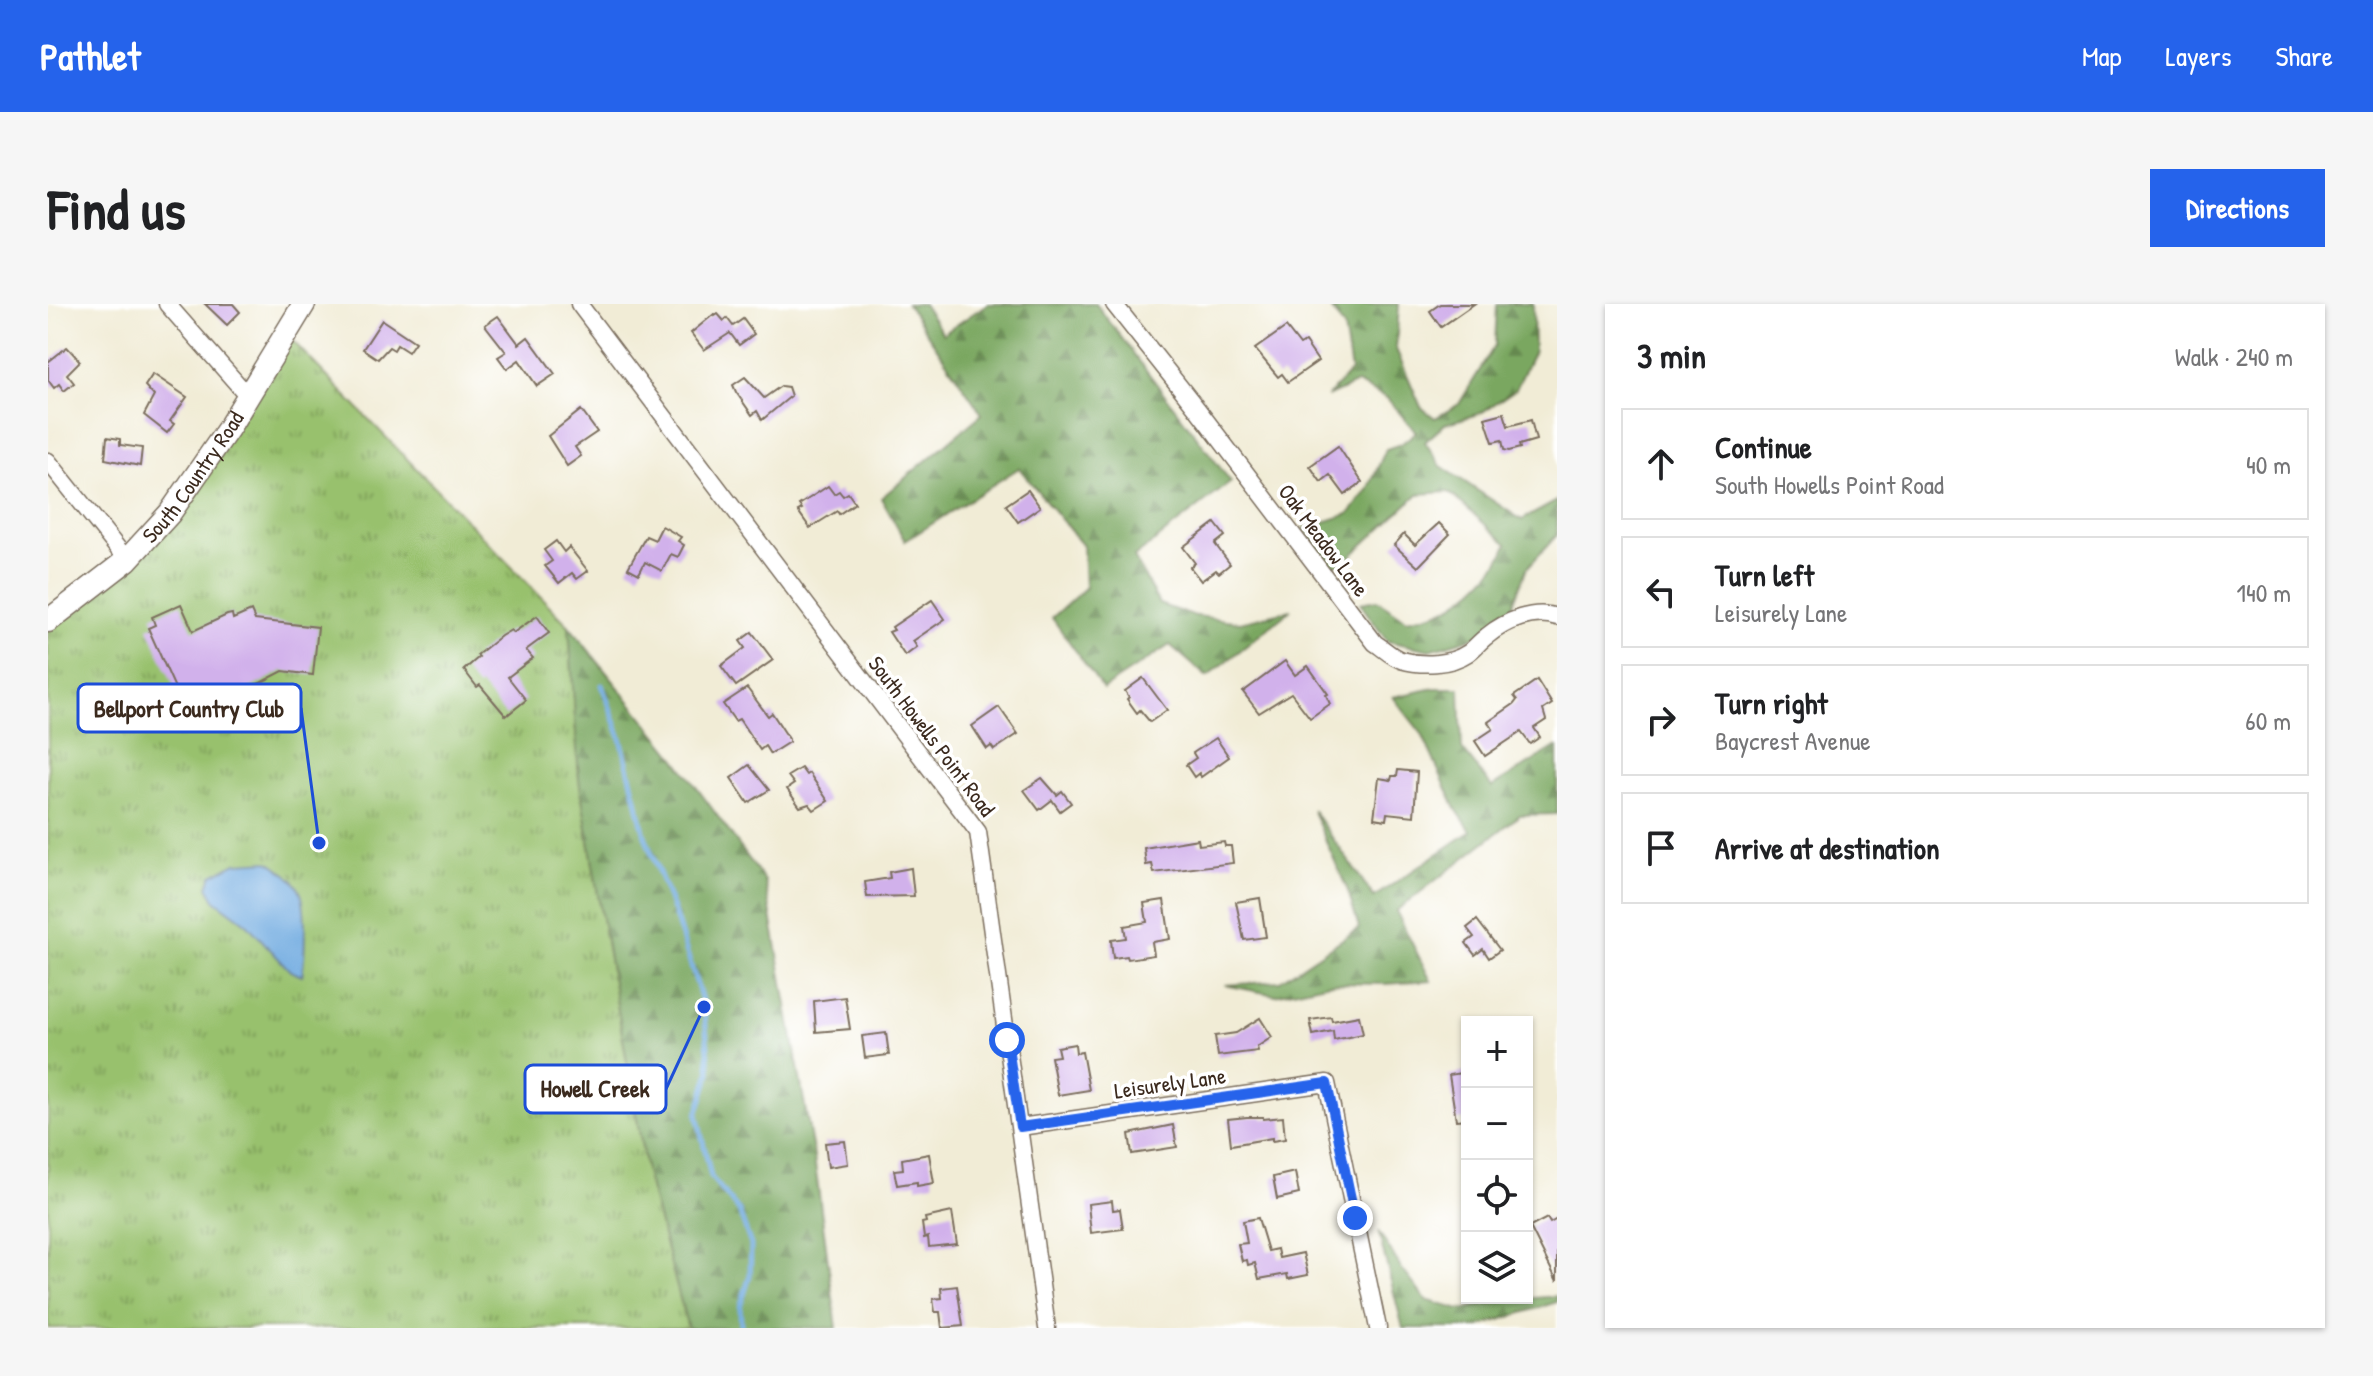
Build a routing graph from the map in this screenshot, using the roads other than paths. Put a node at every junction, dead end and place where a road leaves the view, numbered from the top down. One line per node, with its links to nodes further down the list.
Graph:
1 (167, 304): 5 (street)
2 (304, 304): 5 (main road, South Country Road)
3 (579, 304): 10 (street, South Howells Point Road)
4 (1114, 304): 8 (street, Oak Meadow Lane)
5 (248, 396): 7 (main road, South Country Road)
6 (48, 461): 7 (street)
7 (127, 560): 9 (main road, South Country Road)
8 (1557, 617)
9 (48, 621)
10 (1020, 1127): 11 (street, South Howells Point Road); 12 (street, Leisurely Lane)
11 (1047, 1328)
12 (1378, 1328)

